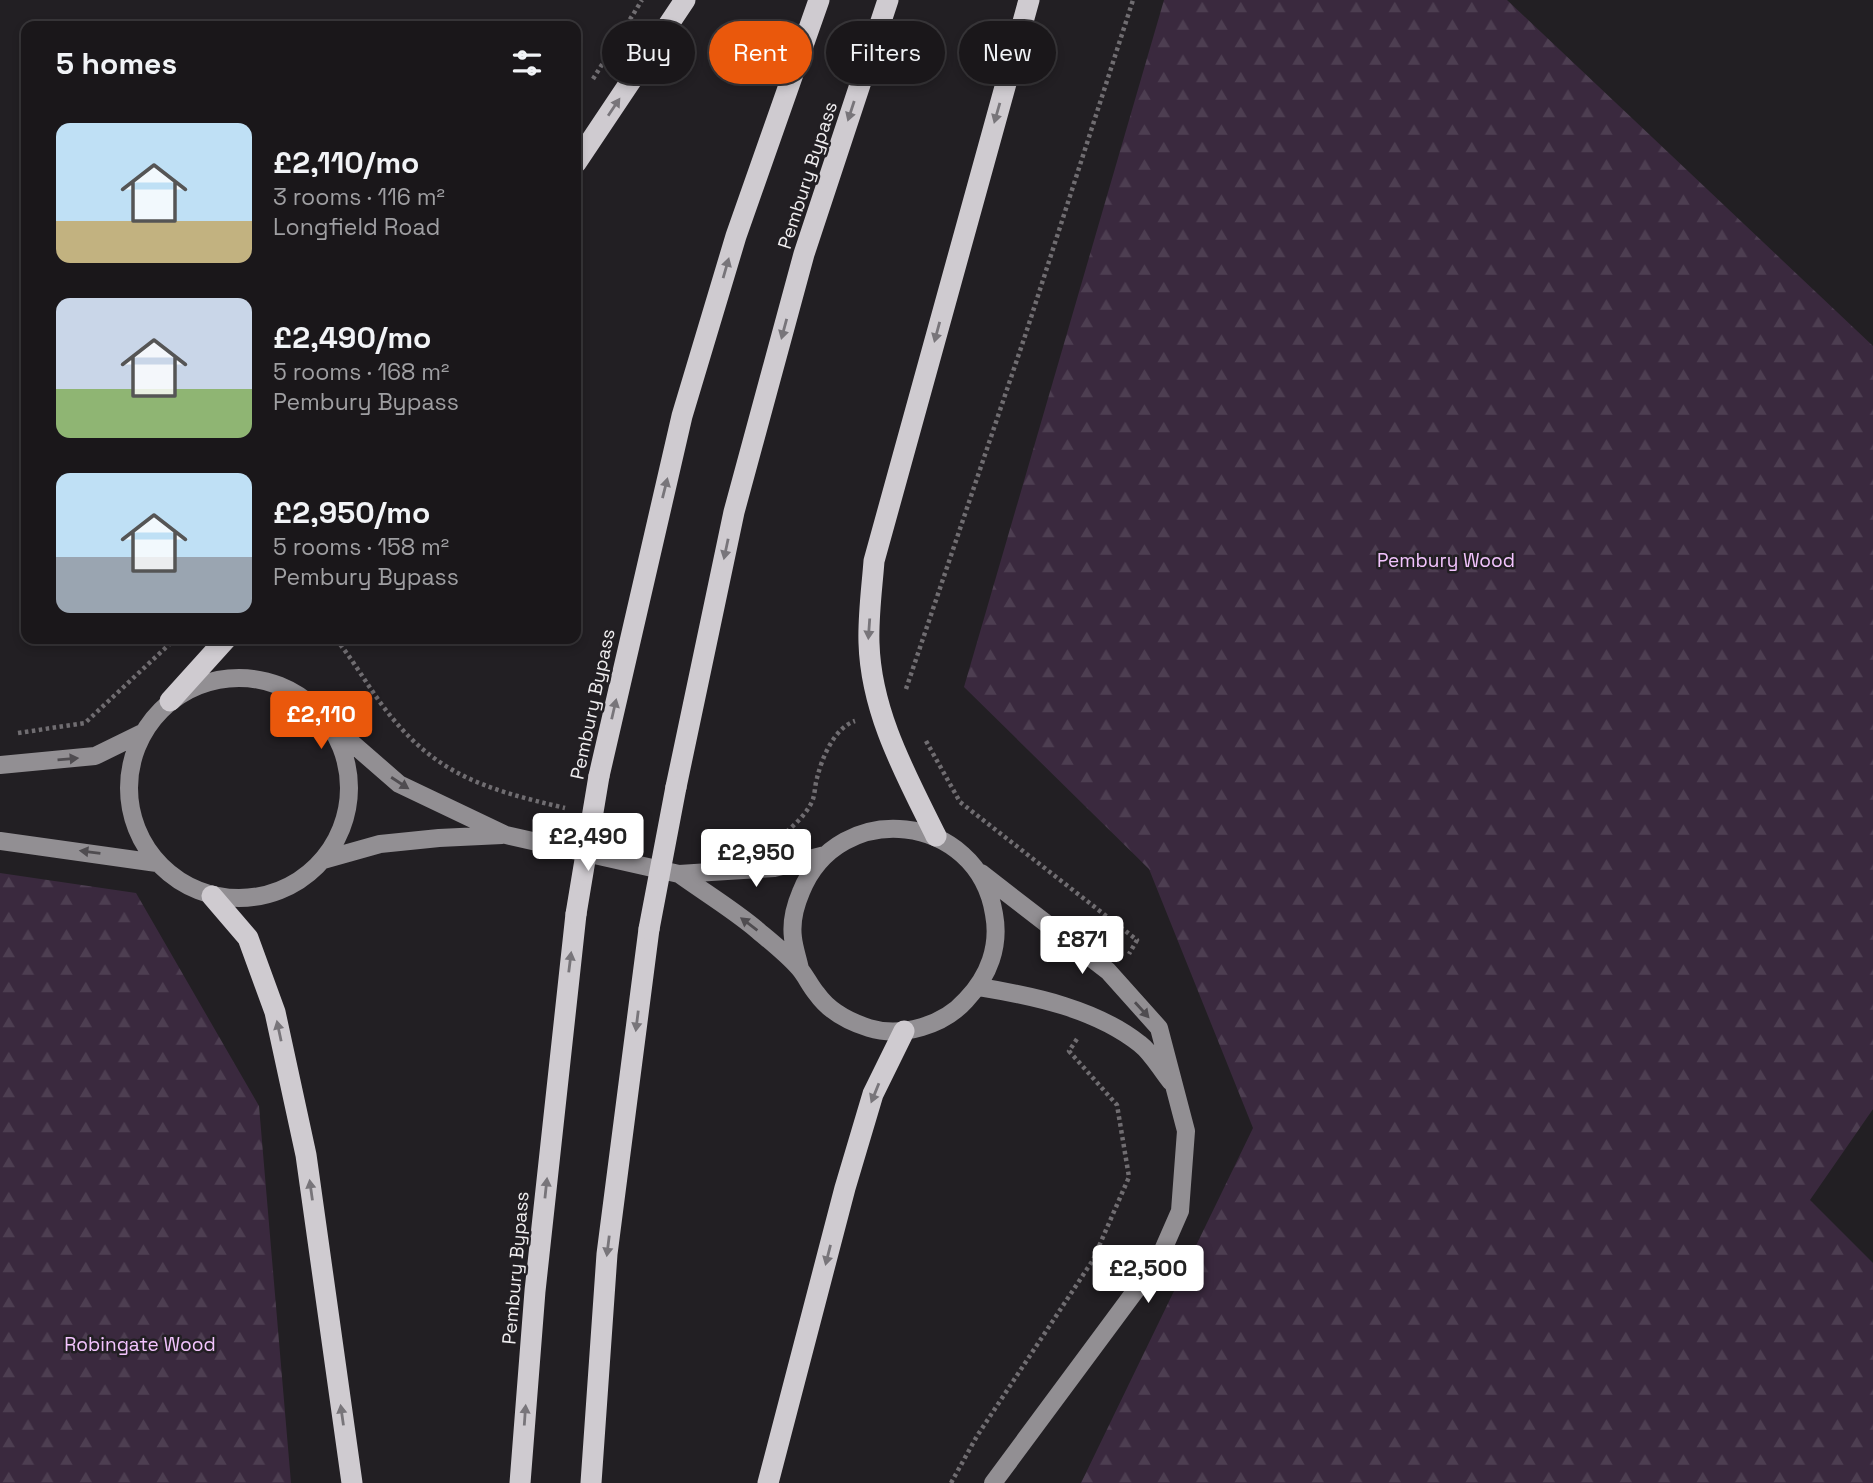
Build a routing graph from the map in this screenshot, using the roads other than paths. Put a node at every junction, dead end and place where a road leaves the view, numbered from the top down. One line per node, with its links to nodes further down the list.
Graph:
1 (685, 0): 5 (highway, one-way to 1)
2 (819, 0): 25 (highway, Pembury Bypass, one-way to 2, bridge)
3 (888, 0): 26 (highway, Pembury Bypass, one-way to 26, bridge)
4 (1029, 0): 12 (highway, one-way to 12)
5 (581, 156)
6 (221, 644): 7 (highway)
7 (170, 701): 8 (street); 9 (street)
8 (329, 723): 11 (street, one-way to 11); 15 (street)
9 (142, 733): 10 (street, one-way to 9); 16 (street)
10 (0, 765)
11 (506, 835): 15 (street); 18 (street)
12 (936, 836): 14 (street); 17 (street)
13 (0, 841): 16 (street, one-way to 13)
14 (825, 855): 18 (street); 20 (street)
15 (323, 860): 19 (street)
16 (158, 863): 19 (street)
17 (978, 871): 21 (street); 23 (street, one-way to 23)
18 (679, 874): 20 (street, one-way to 18)
19 (212, 896): 24 (highway, one-way to 19)
20 (800, 969): 22 (street)
21 (979, 987): 22 (street); 23 (street)
22 (904, 1031): 27 (highway, one-way to 27)
23 (1177, 1090): 28 (street)
24 (352, 1483)
25 (520, 1483)
26 (591, 1483)
27 (768, 1483)
28 (993, 1483)

